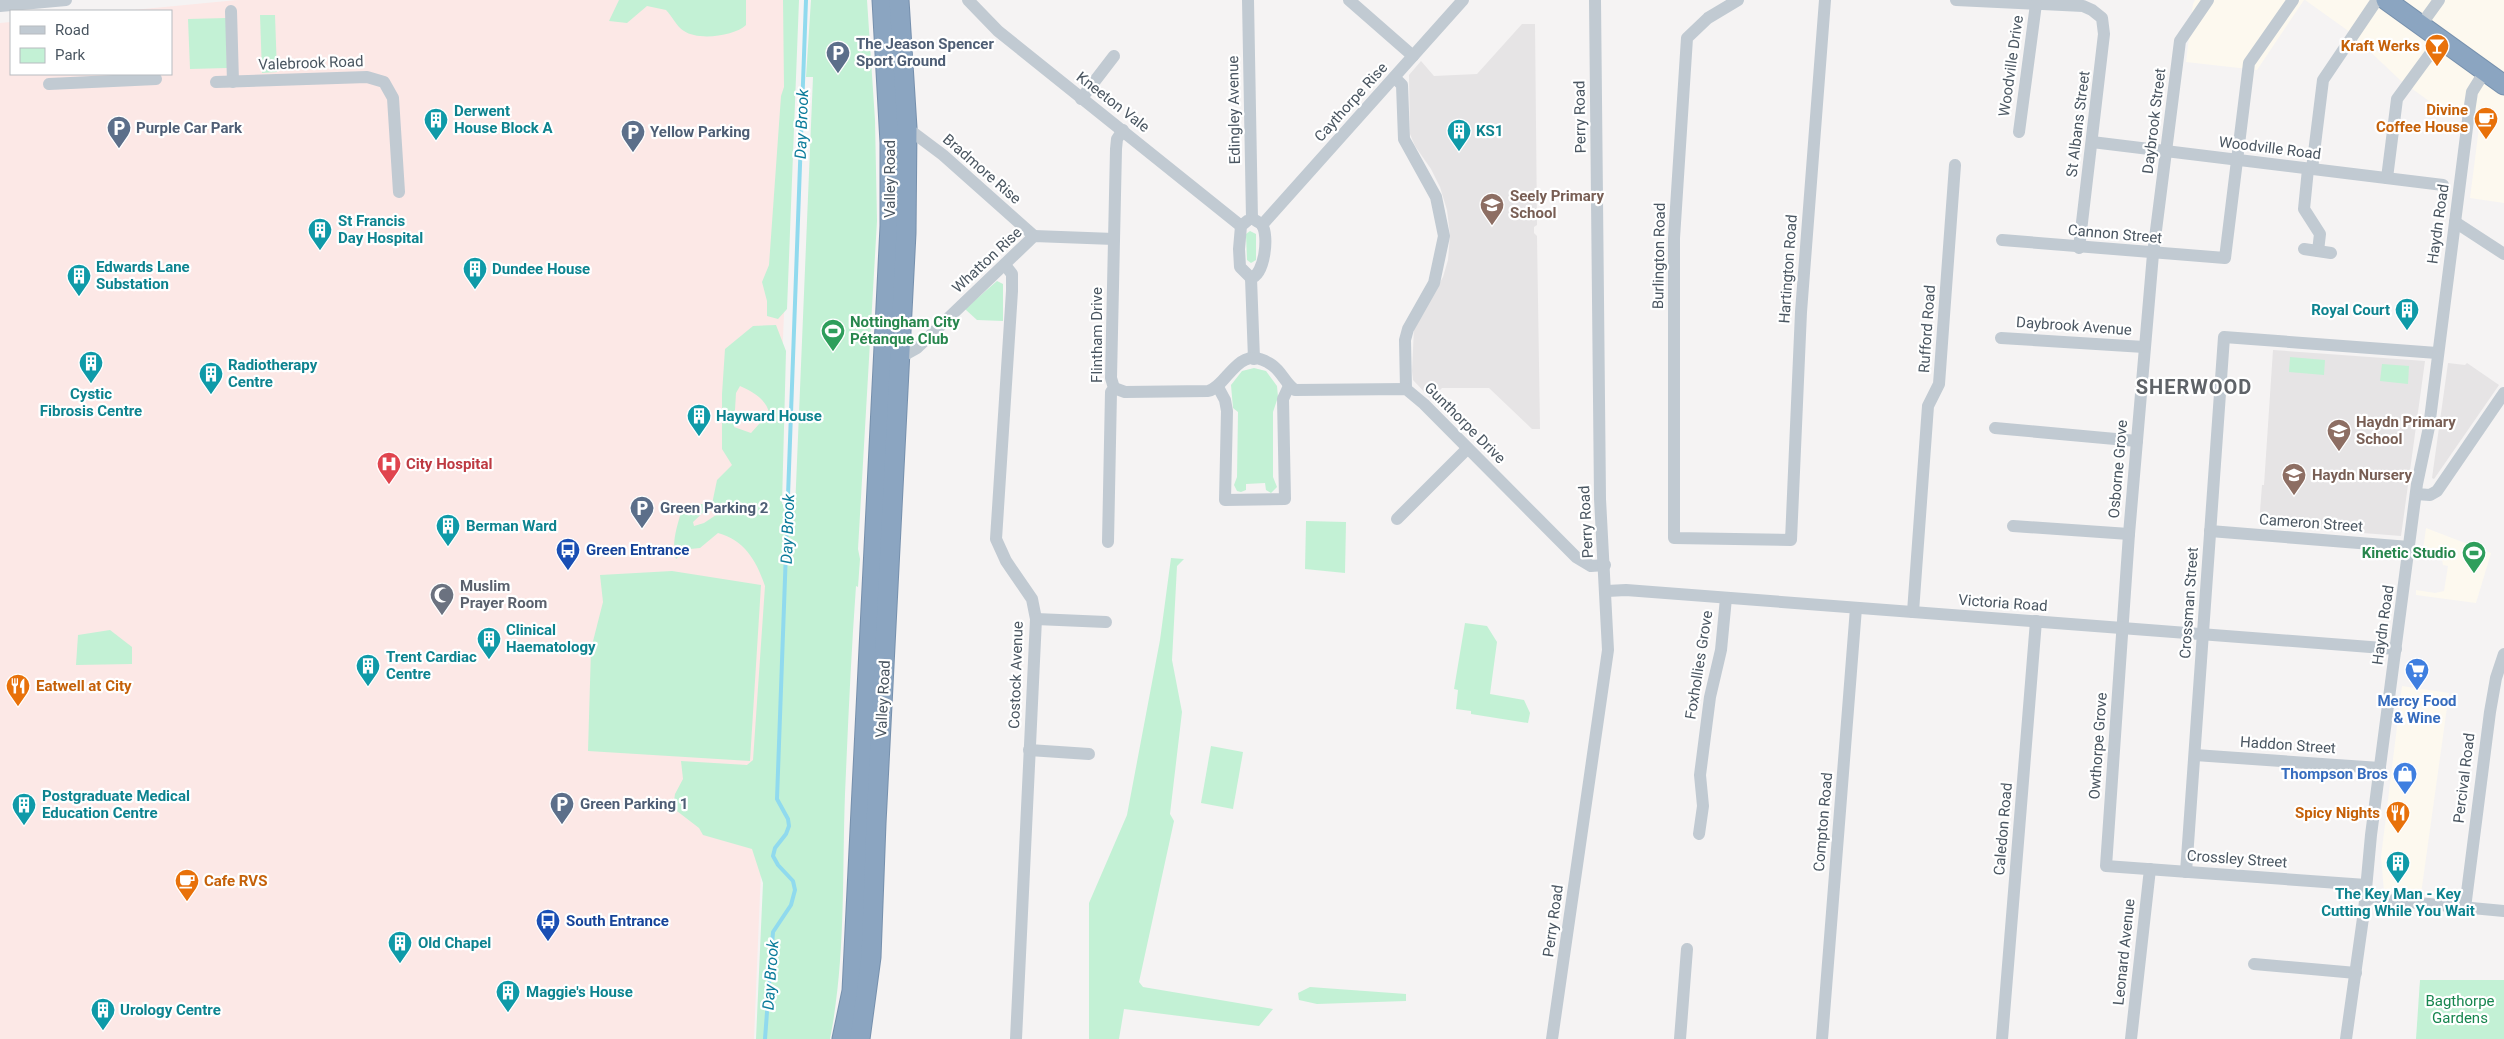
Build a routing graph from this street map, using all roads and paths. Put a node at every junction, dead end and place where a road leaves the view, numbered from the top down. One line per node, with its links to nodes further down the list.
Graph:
1 (66, 0): 18 (street)
2 (882, 0): 58 (highway, Valley Road)
3 (900, 0): 33 (highway, Valley Road)
4 (968, 0): 32 (street, Kneeton Vale)
5 (1248, 0): 45 (street, Edingley Avenue)
6 (1349, 0): 23 (street)
7 (1463, 0): 23 (street, Caythorpe Rise)
8 (1595, 0): 76 (street, Perry Road)
9 (1738, 0): 73 (street, Burlington Road)
10 (1825, 0): 73 (street, Hartington Road)
11 (1956, 0): 17 (street)
12 (2208, 0): 37 (street, Daybrook Street)
13 (2294, 0): 38 (street)
14 (2377, 0): 40 (street)
15 (2386, 0): 20 (highway)
16 (2439, 0): 20 (street)
17 (2028, 3): 35 (street, Woodville Drive); 36 (street, St Albans Street)
18 (0, 6)
19 (231, 11): 29 (street)
20 (2421, 25): 21 (highway)
21 (2441, 39): 24 (highway); 41 (street)
22 (1114, 56): 32 (street)
23 (1413, 56): 26 (street, Caythorpe Rise)
24 (2485, 71): 31 (highway); 44 (street, Haydn Road)
25 (114, 77): 27 (street); 30 (street)
26 (1395, 78): 45 (street, Caythorpe Rise); 63 (street)
27 (156, 79)
28 (216, 82): 29 (street, Valebrook Road)
29 (234, 82): 43 (street, Valebrook Road)
30 (49, 84)
31 (2504, 85)
32 (1081, 99): 34 (street, Kneeton Vale)
33 (907, 128): 46 (street, Bradmore Rise); 58 (highway, Valley Road)
34 (1123, 130): 45 (street, Kneeton Vale); 47 (street, Flintham Drive)
35 (2019, 132)
36 (2092, 142): 37 (street, Woodville Road); 49 (street, St Albans Street)
37 (2166, 152): 38 (street, Woodville Road); 51 (street, Daybrook Street)
38 (2236, 160): 40 (street, Woodville Road); 51 (street, Cannon Street)
39 (1955, 166): 80 (street, Rufford Road)
40 (2310, 169): 41 (street, Woodville Road); 50 (street)
41 (2387, 178): 42 (street, Woodville Road)
42 (2443, 185)
43 (399, 192)
44 (2455, 222): 52 (street); 57 (street, Haydn Road)
45 (1252, 223): 54 (street, Edingley Avenue); 54 (street, Edingley Avenue)
46 (1034, 236): 47 (street, Whatton Rise); 53 (street, Whatton Rise)
47 (1114, 239): 62 (street, Flintham Drive)
48 (2002, 240): 49 (street, Cannon Street)
49 (2079, 248): 51 (street, Cannon Street)
50 (2304, 249)
51 (2153, 254): 56 (street, Osborne Grove)
52 (2504, 254)
53 (1006, 265): 58 (street, Whatton Rise); 81 (street, Costock Avenue)
54 (1251, 278): 59 (street, Edingley Avenue)
55 (2001, 338): 56 (street, Daybrook Avenue)
56 (2144, 347): 66 (street, Osborne Grove)
57 (2438, 353): 68 (street, Haydn Road); 71 (street, Crossman Street)
58 (892, 358): 103 (highway, Valley Road); 104 (highway, Valley Road)
59 (1254, 359): 60 (street); 61 (street)
60 (1289, 386): 61 (street); 63 (street, Gunthorpe Drive)
61 (1218, 387): 62 (street)
62 (1114, 388): 74 (street, Flintham Drive)
63 (1406, 389): 67 (street, Gunthorpe Drive)
64 (2504, 393): 68 (street)
65 (1995, 428): 66 (street)
66 (2137, 441): 72 (street, Osborne Grove)
67 (1467, 449): 69 (street); 76 (street, Gunthorpe Drive)
68 (2416, 494): 75 (street, Haydn Road)
69 (1397, 519)
70 (2013, 526): 72 (street)
71 (2210, 531): 75 (street, Cameron Street); 85 (street, Crossman Street)
72 (2129, 534): 84 (street, Osborne Grove)
73 (1791, 540)
74 (1108, 542)
75 (2409, 547): 86 (street, Haydn Road)
76 (1605, 565): 77 (street, Perry Road)
77 (1607, 591): 78 (street, Victoria Road); 106 (street, Perry Road)
78 (1726, 598): 79 (street, Victoria Road); 92 (street, Foxhollies Grove)
79 (1856, 608): 80 (street, Victoria Road); 108 (street, Compton Road)
80 (1914, 612): 83 (street, Victoria Road)
81 (1036, 619): 82 (street); 88 (street, Costock Avenue)
82 (1106, 622)
83 (2036, 622): 84 (street, Victoria Road); 109 (street, Caledon Road)
84 (2123, 628): 85 (street, Victoria Road); 93 (street, Owthorpe Grove)
85 (2203, 634): 86 (street, Victoria Road); 90 (street, Crossman Street)
86 (2396, 649): 91 (street, Haydn Road)
87 (2504, 654): 98 (street, Percival Road)
88 (1029, 750): 89 (street); 105 (street, Costock Avenue)
89 (1089, 754)
90 (2194, 755): 91 (street, Haddon Street); 95 (street, Crossman Street)
91 (2380, 768): 96 (street, Haydn Road)
92 (1699, 834)
93 (2106, 866): 94 (street, Crossley Street)
94 (2150, 869): 95 (street, Crossley Street); 110 (street, Leonard Avenue)
95 (2186, 872): 96 (street, Crossley Street)
96 (2366, 884): 97 (street, Haydn Road)
97 (2365, 898): 98 (street); 102 (street, Haydn Road)
98 (2465, 908): 99 (street)
99 (2504, 911)
100 (1687, 949): 107 (street)
101 (2254, 964): 102 (street)
102 (2356, 973): 111 (street, Haydn Road)
103 (842, 1039)
104 (860, 1039)
105 (1016, 1039)
106 (1552, 1039)
107 (1680, 1039)
108 (1822, 1039)
109 (2002, 1039)
110 (2131, 1039)
111 (2346, 1039)

